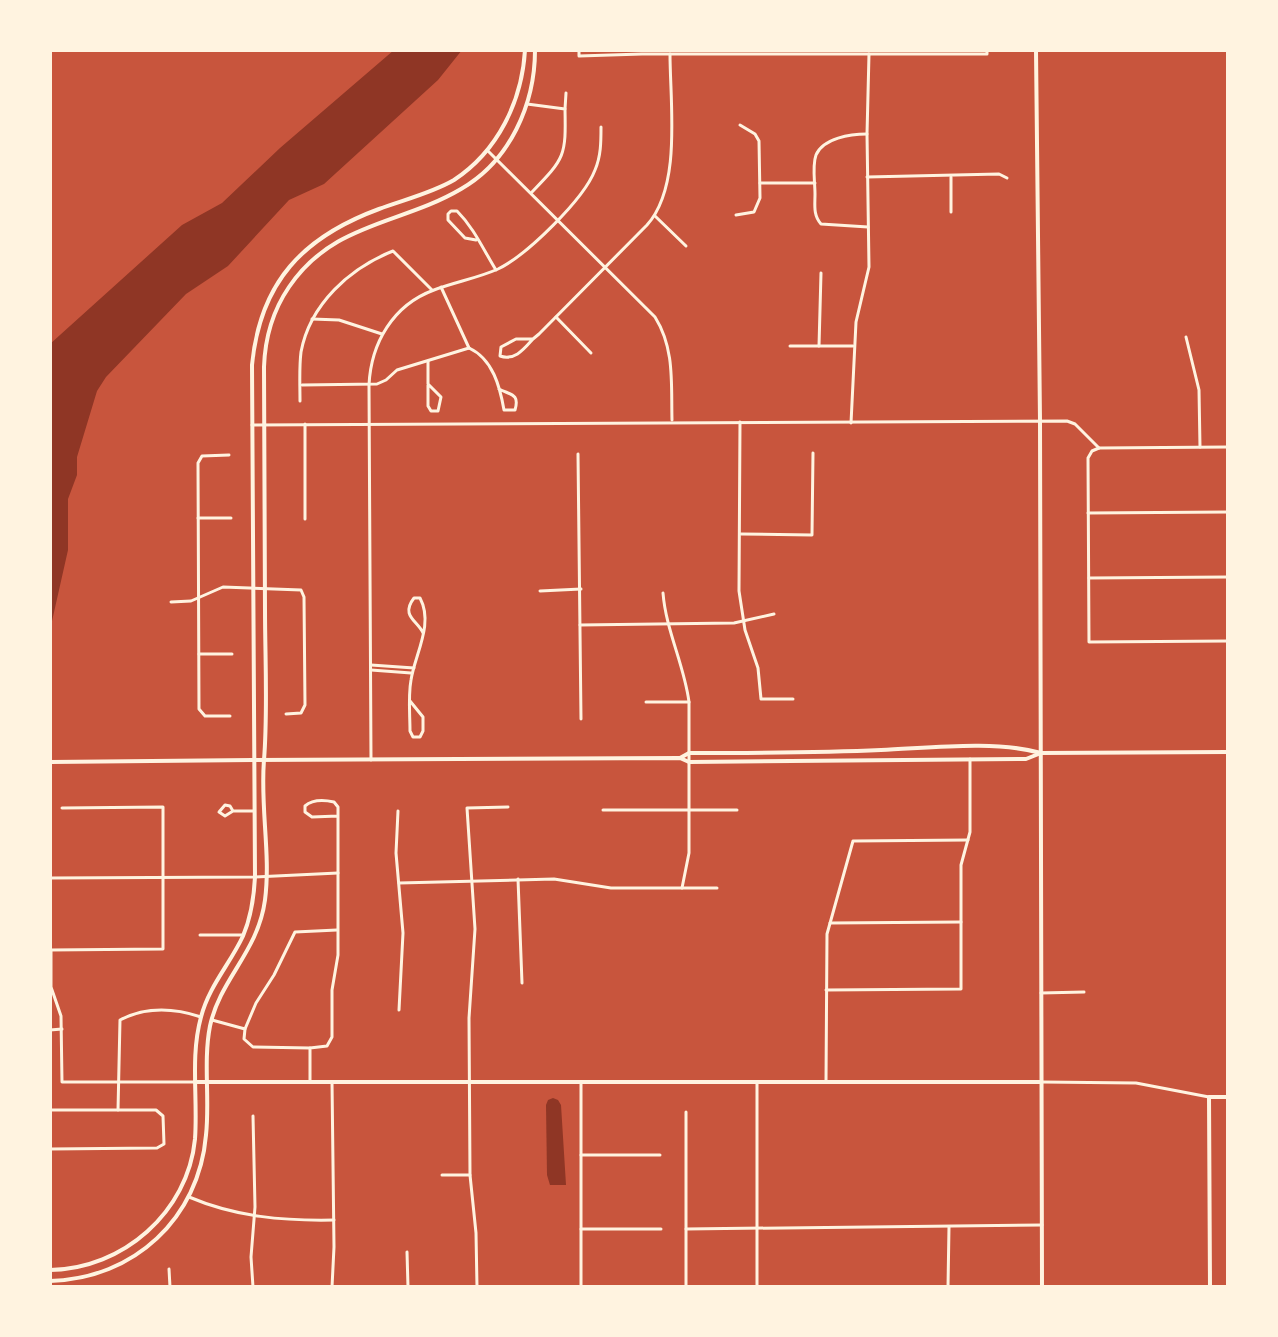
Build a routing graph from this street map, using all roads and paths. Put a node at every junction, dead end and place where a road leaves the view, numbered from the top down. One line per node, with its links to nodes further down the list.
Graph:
1 (525, 50): 16 (main road)
2 (535, 50): 11 (main road)
3 (579, 50): 8 (street)
4 (1036, 50): 53 (main road)
5 (766, 52): 8 (street); 9 (street)
6 (922, 52): 7 (street); 9 (street)
7 (987, 52)
8 (670, 54): 26 (street)
9 (869, 54): 15 (street)
10 (566, 93): 12 (street)
11 (527, 104): 12 (street); 17 (main road)
12 (565, 109): 23 (street)
13 (740, 125): 21 (street)
14 (601, 127): 27 (street)
15 (867, 134): 18 (street); 22 (street)
16 (487, 150): 17 (street); 57 (main road)
17 (496, 159): 23 (street); 58 (main road)
18 (867, 177): 19 (street); 28 (street)
19 (951, 177): 20 (street); 24 (street)
20 (1007, 178)
21 (760, 183): 22 (street); 25 (street)
22 (815, 183): 28 (street)
23 (532, 192): 27 (street)
24 (951, 212)
25 (736, 215)
26 (655, 216): 30 (street); 31 (street)
27 (558, 219): 31 (street); 32 (street)
28 (868, 227): 43 (street)
29 (476, 240): 29 (street); 32 (street)
30 (686, 246)
31 (606, 266): 36 (street); 52 (street)
32 (496, 270): 34 (street)
33 (821, 273): 42 (street)
34 (441, 287): 35 (street); 44 (street)
35 (432, 290): 37 (street); 38 (street)
36 (556, 317): 40 (street); 45 (street)
37 (312, 319): 38 (street); 48 (street)
38 (382, 334): 49 (street)
39 (1186, 337): 60 (street)
40 (533, 339): 40 (street)
41 (790, 346): 42 (street)
42 (819, 346): 43 (street)
43 (853, 346): 55 (street)
44 (469, 348): 46 (street); 50 (street)
45 (591, 353)
46 (428, 361): 47 (street); 49 (street)
47 (428, 384): 47 (street)
48 (300, 385): 49 (street); 51 (street)
49 (369, 385): 59 (street)
50 (499, 389): 50 (street)
51 (300, 401)
52 (672, 421): 54 (street); 59 (street)
53 (1040, 421): 55 (street); 62 (street); 100 (main road)
54 (740, 422): 55 (street); 71 (street)
55 (851, 423)
56 (305, 424): 58 (street); 59 (street); 70 (street)
57 (252, 425): 58 (street); 74 (main road)
58 (264, 425): 75 (main road)
59 (369, 425): 89 (street)
60 (1200, 447): 61 (street); 62 (street)
61 (1228, 447)
62 (1099, 448): 67 (street)
63 (813, 453): 71 (street)
64 (578, 454): 76 (street)
65 (229, 455): 68 (street)
66 (1228, 512): 67 (street)
67 (1088, 513): 73 (street)
68 (198, 518): 69 (street); 79 (street)
69 (231, 518)
70 (305, 519)
71 (740, 534): 82 (street)
72 (1228, 577): 73 (street)
73 (1089, 578): 86 (street)
74 (253, 587): 75 (street); 79 (street); 103 (main road)
75 (265, 588): 95 (street); 104 (main road)
76 (581, 589): 77 (street); 83 (street)
77 (540, 591)
78 (663, 593): 84 (street)
79 (199, 597): 80 (street); 87 (street)
80 (171, 602)
81 (774, 614): 82 (street)
82 (744, 621): 84 (street); 91 (street)
83 (580, 625): 84 (street); 97 (street)
84 (668, 626): 94 (street)
85 (423, 633): 85 (street); 90 (street)
86 (1228, 641)
87 (199, 654): 88 (street); 96 (street)
88 (232, 654)
89 (371, 668): 90 (street); 105 (street)
90 (413, 671): 92 (street)
91 (793, 699)
92 (410, 701): 92 (street)
93 (646, 702): 94 (street)
94 (689, 702): 99 (street)
95 (286, 714)
96 (230, 716)
97 (581, 719)
98 (1228, 752): 100 (main road)
99 (689, 753): 100 (main road); 101 (main road); 107 (street)
100 (1041, 753): 102 (main road); 137 (main road)
101 (680, 758): 105 (main road); 107 (main road)
102 (970, 759): 107 (main road); 117 (street)
103 (253, 760): 104 (main road); 106 (main road); 114 (main road)
104 (264, 760): 105 (main road); 119 (main road)
105 (371, 760)
106 (50, 762)
107 (689, 762): 111 (street)
108 (508, 807): 125 (street)
109 (62, 808): 120 (street)
110 (603, 810): 111 (street)
111 (689, 810): 112 (street); 126 (street)
112 (737, 810)
113 (233, 811): 114 (street)
114 (253, 811): 121 (main road)
115 (398, 811): 124 (street)
116 (338, 816): 116 (street); 118 (street)
117 (968, 840): 128 (street); 129 (street)
118 (338, 873): 119 (street); 130 (street)
119 (266, 875): 121 (street); 140 (main road)
120 (163, 877): 121 (street); 122 (street); 133 (street)
121 (255, 877): 132 (main road)
122 (50, 878)
123 (518, 879): 125 (street); 126 (street); 134 (street)
124 (399, 883): 125 (street); 138 (street)
125 (472, 883): 150 (street)
126 (682, 888): 127 (street)
127 (717, 888)
128 (961, 922): 129 (street); 135 (street)
129 (830, 923): 135 (street)
130 (338, 930): 142 (street); 144 (street)
131 (200, 935): 132 (street)
132 (243, 935): 139 (main road)
133 (50, 950): 141 (street)
134 (522, 983)
135 (826, 990): 153 (street)
136 (1084, 992): 137 (street)
137 (1041, 993): 154 (main road)
138 (399, 1010)
139 (201, 1017): 146 (street); 147 (main road)
140 (212, 1020): 142 (street); 148 (main road)
141 (62, 1029): 143 (street); 146 (street)
142 (245, 1029): 144 (street)
143 (50, 1030)
144 (310, 1048): 145 (street)
145 (310, 1081): 148 (main road); 149 (main road)
146 (117, 1082): 147 (street); 158 (street)
147 (195, 1082): 148 (main road); 177 (main road)
148 (207, 1082): 166 (main road)
149 (332, 1082): 150 (main road); 168 (street)
150 (470, 1082): 151 (main road); 165 (street)
151 (581, 1082): 152 (main road); 162 (street)
152 (757, 1082): 153 (main road); 171 (street)
153 (826, 1082): 154 (main road)
154 (1041, 1082): 155 (street); 169 (main road)
155 (1209, 1097): 156 (main road); 190 (main road)
156 (1228, 1097)
157 (50, 1110): 158 (street)
158 (118, 1110): 161 (street)
159 (686, 1112): 174 (street)
160 (253, 1116): 167 (street)
161 (50, 1149)
162 (581, 1155): 163 (street); 172 (street)
163 (660, 1155)
164 (442, 1175): 165 (street)
165 (470, 1175): 184 (street)
166 (189, 1197): 167 (street); 178 (main road)
167 (255, 1216): 168 (street); 180 (street)
168 (334, 1220): 181 (street)
169 (1042, 1225): 170 (street); 189 (main road)
170 (949, 1226): 171 (street); 188 (street)
171 (757, 1228): 174 (street); 187 (street)
172 (581, 1229): 173 (street); 185 (street)
173 (661, 1229)
174 (686, 1229): 186 (street)
175 (407, 1252): 182 (street)
176 (169, 1269): 179 (street)
177 (50, 1270)
178 (50, 1281)
179 (170, 1287)
180 (253, 1287)
181 (332, 1287)
182 (408, 1287)
183 (425, 1287): 184 (street)
184 (477, 1287)
185 (581, 1287)
186 (686, 1287)
187 (757, 1287)
188 (948, 1287)
189 (1042, 1287)
190 (1210, 1287)

